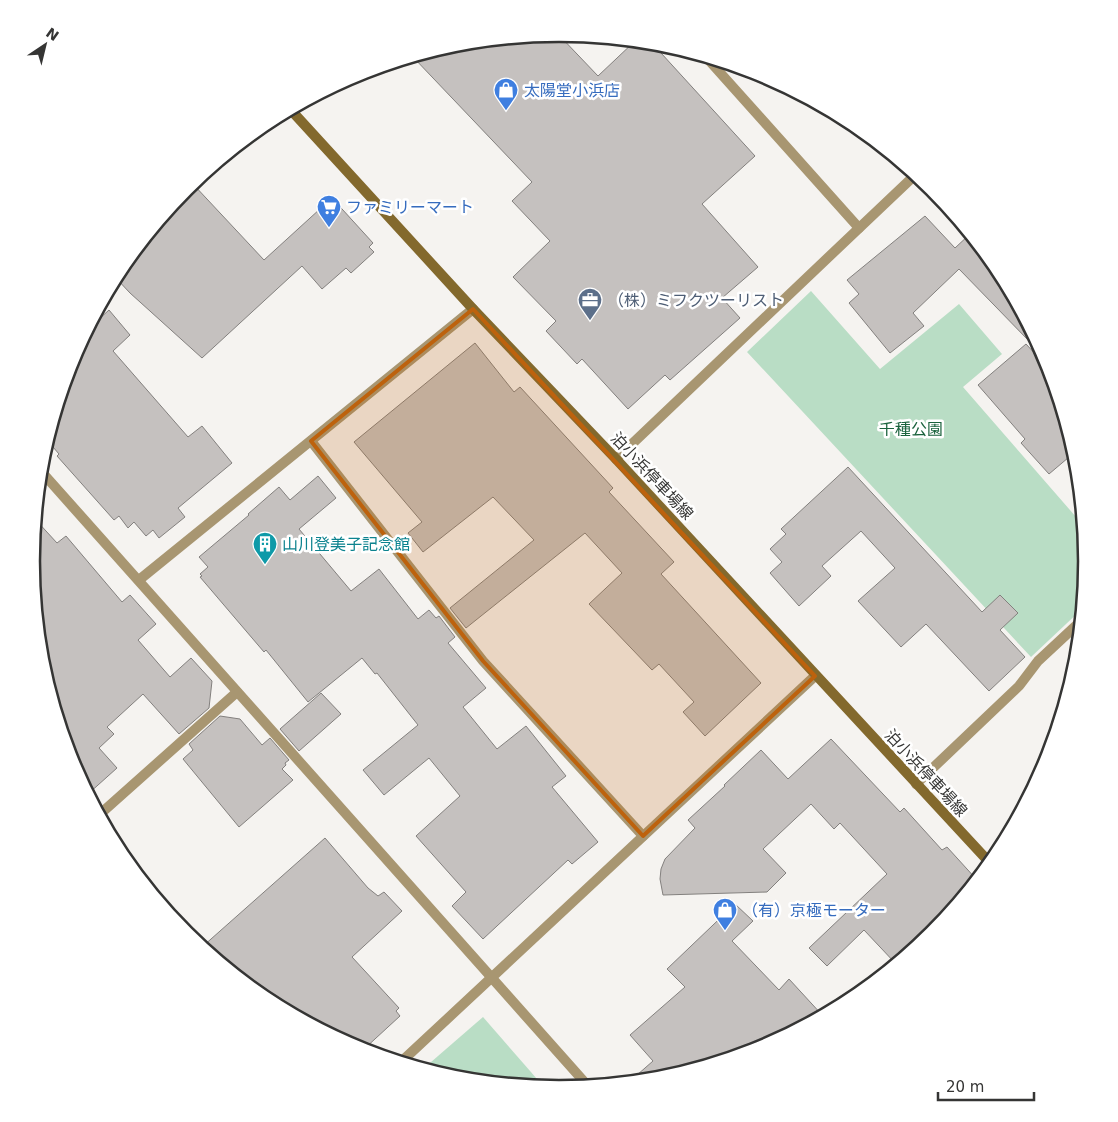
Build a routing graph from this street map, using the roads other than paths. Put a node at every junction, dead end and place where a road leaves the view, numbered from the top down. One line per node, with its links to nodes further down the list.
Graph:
1 (715, 67): 4 (street)
2 (295, 115): 5 (main road, 泊小浜停車場線)
3 (910, 179): 4 (street)
4 (859, 228): 7 (street)
5 (473, 309): 6 (street); 7 (main road, 泊小浜停車場線)
6 (311, 440): 9 (street); 15 (street)
7 (616, 459): 11 (main road, 泊小浜停車場線)
8 (47, 478): 9 (street)
9 (139, 580): 12 (street)
10 (1074, 627): 13 (street)
11 (816, 676): 13 (main road, 泊小浜停車場線); 15 (street)
12 (237, 692): 14 (street); 17 (street)
13 (916, 784): 16 (main road, 泊小浜停車場線)
14 (105, 811)
15 (643, 836): 17 (street)
16 (985, 858)
17 (492, 977): 18 (street); 19 (street)
18 (407, 1057)
19 (582, 1079)

